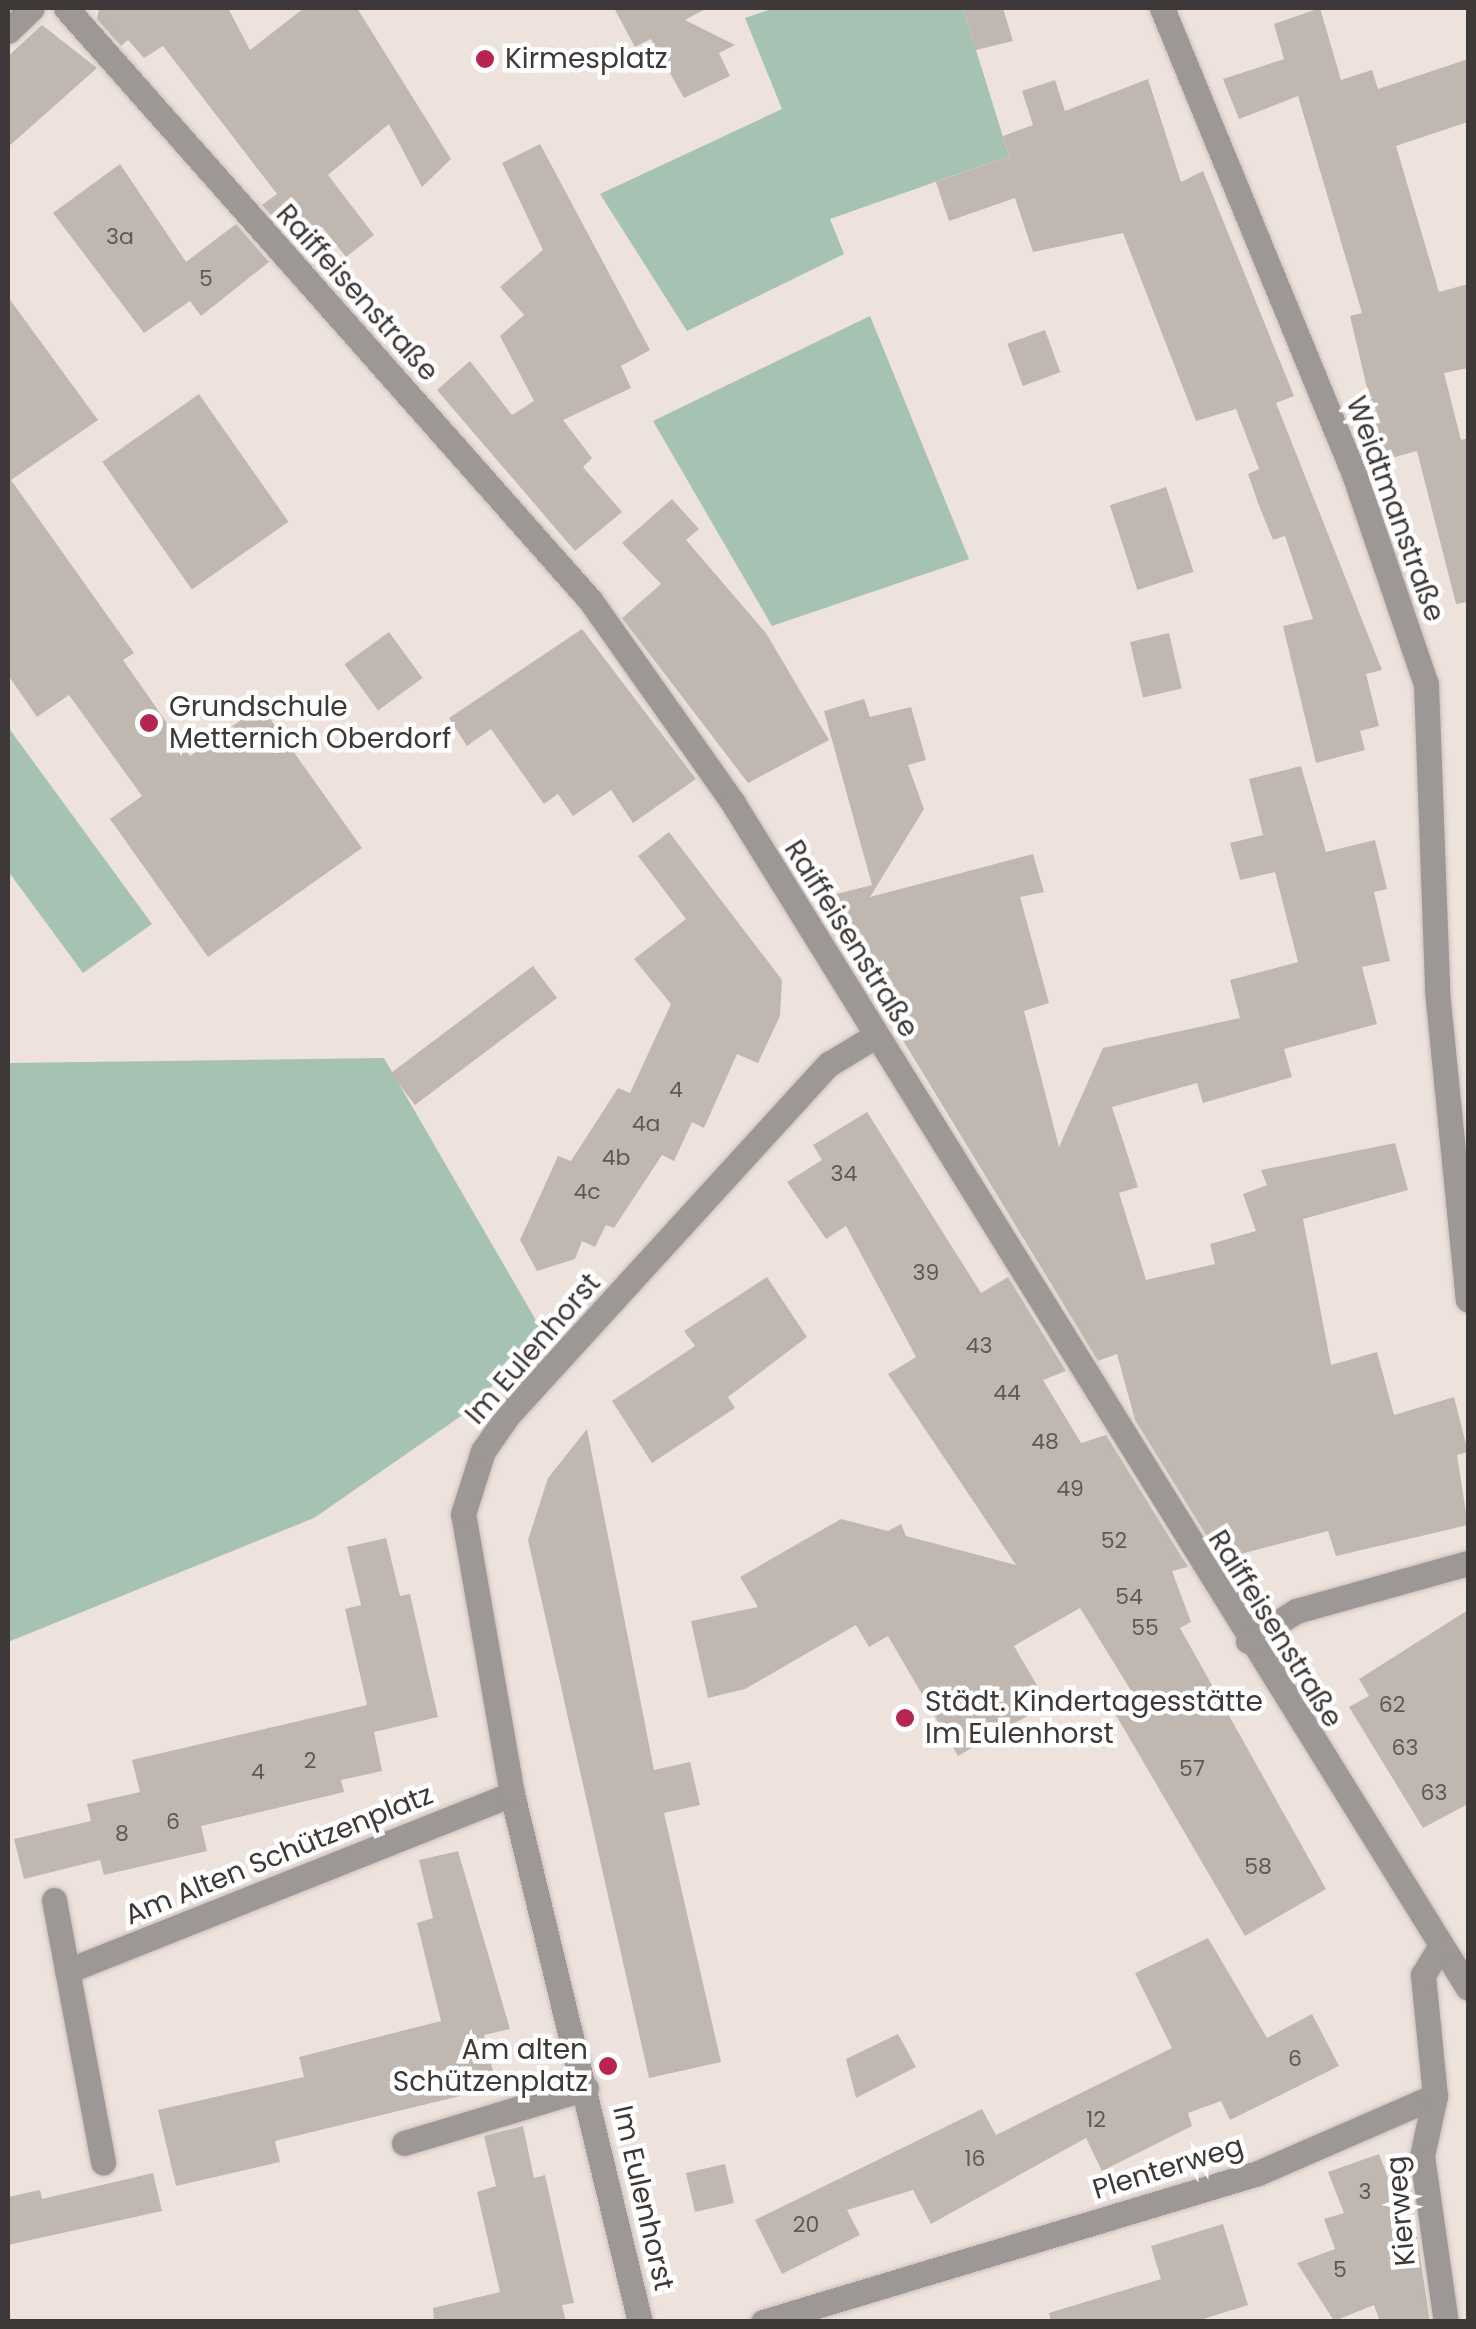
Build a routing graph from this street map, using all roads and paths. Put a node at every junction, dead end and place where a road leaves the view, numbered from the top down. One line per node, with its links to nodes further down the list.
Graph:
1 (32, 8): 4 (street)
2 (66, 8): 5 (street, Raiffeisenstraße)
3 (1162, 8): 6 (street, Weidtmanstraße)
4 (8, 31)
5 (875, 1036): 8 (street, Raiffeisenstraße); 9 (street, Im Eulenhorst)
6 (1468, 1299)
7 (1468, 1563): 8 (street)
8 (1248, 1640): 11 (street, Raiffeisenstraße)
9 (512, 1794): 12 (street, Am Alten Schützenplatz); 14 (street, Im Eulenhorst)
10 (54, 1900): 12 (street)
11 (1440, 1947): 13 (street, Raiffeisenstraße); 15 (street)
12 (68, 1971): 17 (street)
13 (1468, 1988)
14 (586, 2088): 16 (street, Im Eulenhorst); 18 (street, Im Eulenhorst)
15 (1435, 2096): 19 (street, Plenterweg); 20 (street, Kierweg)
16 (404, 2143)
17 (103, 2162)
18 (640, 2322)
19 (763, 2322)
20 (1446, 2322)

